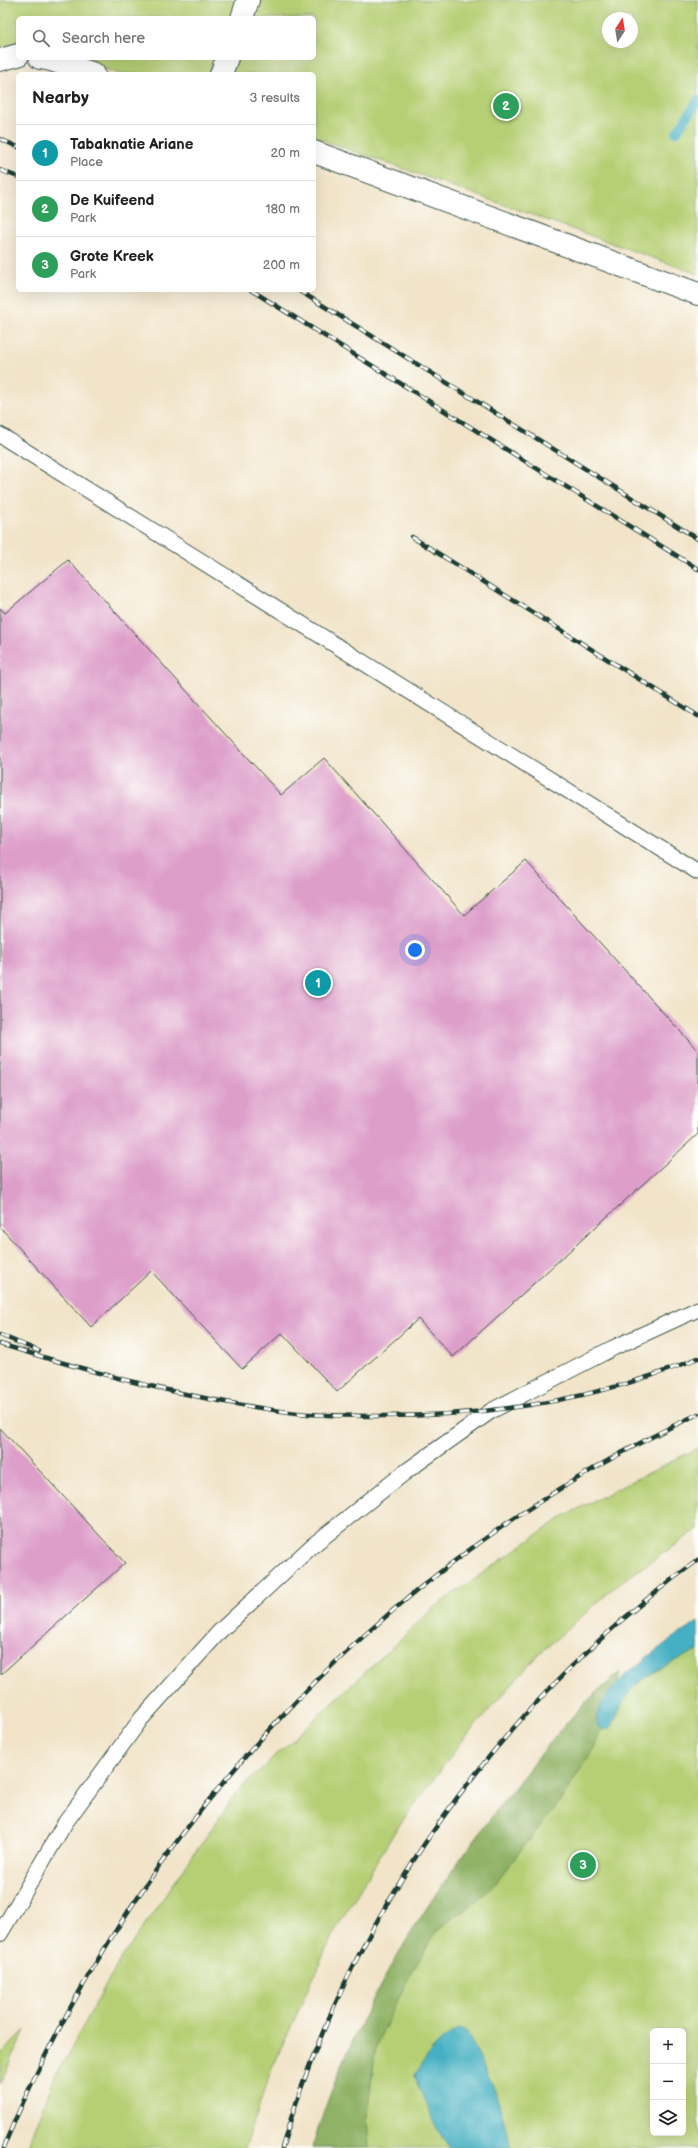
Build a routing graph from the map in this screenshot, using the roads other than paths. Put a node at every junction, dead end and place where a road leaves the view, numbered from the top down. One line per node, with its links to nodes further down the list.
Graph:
1 (248, 0): 2 (street)
2 (243, 16)
3 (16, 56): 4 (street)
4 (0, 60)
5 (51, 60): 7 (street)
6 (226, 60): 8 (street)
7 (88, 72)
8 (222, 72)
9 (316, 153): 10 (street)
10 (698, 294)
11 (0, 435): 12 (lane)
12 (698, 872)
13 (698, 1309): 14 (lane)
14 (0, 1934)

